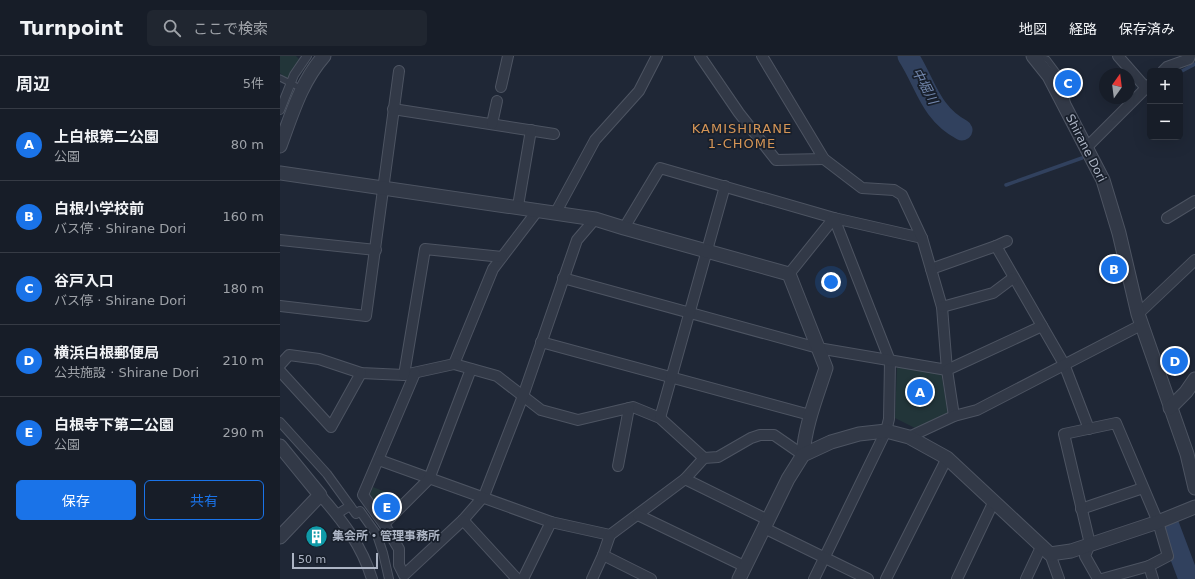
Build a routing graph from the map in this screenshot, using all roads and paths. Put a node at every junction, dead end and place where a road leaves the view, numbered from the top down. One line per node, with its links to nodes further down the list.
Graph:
1 (307, 56): 15 (street)
2 (324, 56): 15 (street)
3 (657, 56): 34 (street)
4 (700, 56): 27 (street)
5 (762, 56): 27 (street)
6 (1033, 56): 21 (street, Shirane Dori)
7 (1038, 56): 21 (lane)
8 (1118, 56): 14 (street)
9 (1190, 56): 11 (street)
10 (505, 57): 16 (street)
11 (1166, 68)
12 (399, 71): 19 (street)
13 (280, 78): 15 (lane)
14 (1147, 85)
15 (296, 86): 20 (street); 25 (street)
16 (501, 86)
17 (1147, 87): 26 (street)
18 (497, 101): 22 (street)
19 (393, 109): 22 (street); 30 (street)
20 (280, 110)
21 (1069, 115): 26 (street, Shirane Dori)
22 (492, 124): 23 (street)
23 (531, 130): 24 (street); 32 (street)
24 (554, 134)
25 (280, 146)
26 (1087, 147): 54 (street, Shirane Dori)
27 (824, 159): 39 (street)
28 (280, 173): 30 (street)
29 (725, 186): 35 (street); 38 (street); 44 (street)
30 (382, 187): 32 (street); 43 (street)
31 (1195, 201): 36 (street)
32 (518, 206): 33 (street)
33 (538, 210): 34 (street); 45 (street)
34 (556, 212): 37 (street)
35 (834, 218): 39 (street); 48 (street); 58 (street)
36 (1167, 218)
37 (595, 219): 38 (street); 49 (street)
38 (624, 228): 44 (street)
39 (922, 238): 47 (street)
40 (280, 240): 43 (street)
41 (1006, 241): 42 (street)
42 (996, 246): 47 (street); 50 (street)
43 (376, 250): 51 (street)
44 (706, 251): 48 (street); 53 (street)
45 (502, 257): 59 (street); 67 (street)
46 (1195, 260): 54 (street)
47 (931, 269): 52 (street)
48 (789, 274): 57 (street)
49 (563, 278): 53 (street); 56 (street)
50 (1013, 278): 52 (street); 55 (street)
51 (280, 306)
52 (942, 308): 63 (street)
53 (689, 313): 57 (street); 68 (street)
54 (1140, 319): 60 (street); 72 (street, Shirane Dori)
55 (1042, 326): 60 (street); 63 (street)
56 (541, 342): 68 (street); 70 (street)
57 (818, 348): 58 (street); 73 (street)
58 (890, 361): 63 (street); 78 (street)
59 (454, 364): 62 (street); 66 (street)
60 (1064, 364): 74 (street); 77 (street)
61 (280, 365): 65 (street)
62 (471, 370): 70 (street); 86 (street)
63 (947, 370): 74 (street)
64 (280, 371): 65 (street)
65 (361, 373): 67 (street)
66 (415, 373): 67 (street); 84 (street)
67 (404, 375)
68 (671, 376): 73 (street); 75 (street)
69 (1195, 379): 72 (street)
70 (523, 396): 71 (street); 91 (street)
71 (629, 408): 75 (street); 85 (street)
72 (1170, 408): 89 (street, Shirane Dori)
73 (810, 415): 81 (street)
74 (954, 416): 79 (street)
75 (660, 418): 82 (street)
76 (280, 422): 94 (street)
77 (1089, 429): 88 (street); 96 (street)
78 (886, 431): 79 (street); 81 (street); 110 (street)
79 (909, 437): 83 (street)
80 (280, 446): 90 (street)
81 (803, 455): 82 (street); 104 (street)
82 (704, 458): 87 (street)
83 (947, 458): 92 (street); 122 (street)
84 (379, 460): 86 (street); 93 (street)
85 (618, 466)
86 (429, 479): 91 (street); 103 (street)
87 (685, 479): 99 (street); 104 (street)
88 (1143, 488): 96 (street); 102 (street)
89 (1195, 488)
90 (320, 495): 98 (street); 106 (street)
91 (484, 496): 100 (street); 101 (street)
92 (994, 501): 108 (street); 123 (street)
93 (370, 504): 97 (street); 103 (street)
94 (350, 506): 97 (street); 98 (street)
95 (1195, 507): 102 (street)
96 (1082, 509): 107 (street)
97 (360, 511): 114 (street)
98 (337, 514): 113 (street)
99 (638, 515): 105 (street); 112 (street)
100 (463, 520): 103 (street); 115 (street)
101 (551, 522): 105 (street); 116 (street)
102 (1158, 522): 107 (street); 111 (street)
103 (384, 524)
104 (766, 524): 110 (street); 112 (street)
105 (610, 535): 109 (street)
106 (280, 537)
107 (1090, 544): 108 (street); 126 (street)
108 (1046, 550): 124 (street); 125 (street)
109 (603, 556): 117 (street); 118 (street)
110 (824, 558): 120 (street); 121 (street)
111 (1149, 566): 127 (street); 128 (street)
112 (746, 567): 119 (street)
113 (372, 579)
114 (389, 579)
115 (517, 579)
116 (523, 579)
117 (592, 579)
118 (651, 579)
119 (739, 579)
120 (814, 579)
121 (868, 579)
122 (886, 579)
123 (956, 579)
124 (1026, 579)
125 (1059, 579)
126 (1098, 579)
127 (1102, 579)
128 (1153, 579)

